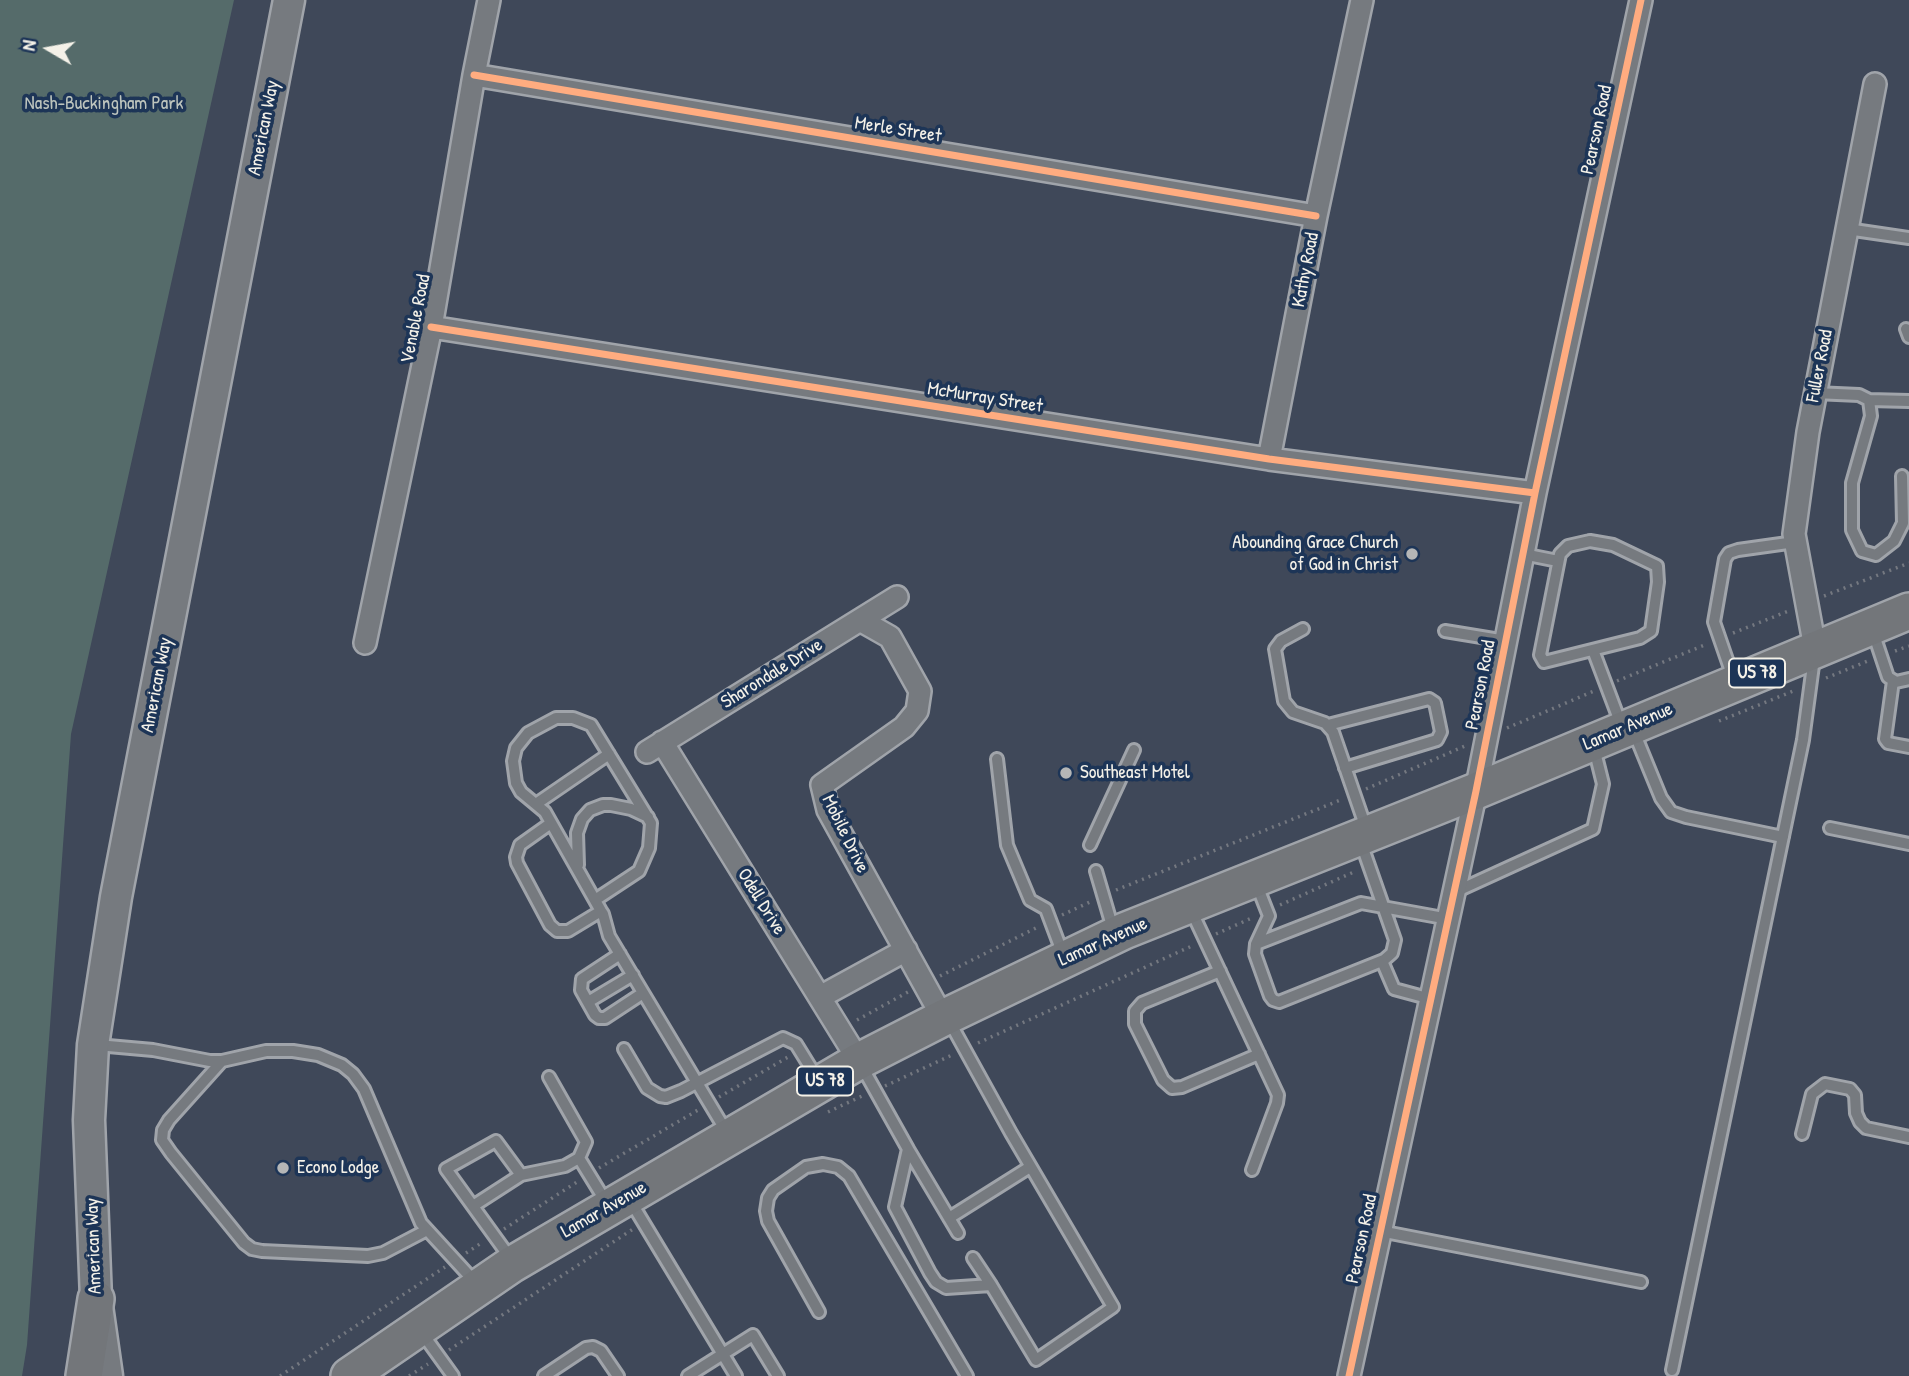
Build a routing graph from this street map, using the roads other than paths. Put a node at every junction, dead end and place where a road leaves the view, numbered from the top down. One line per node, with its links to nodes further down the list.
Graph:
1 (289, 0): 72 (main road, American Way)
2 (489, 0): 5 (street, Venable Road)
3 (1362, 0): 7 (street, Kathy Road)
4 (1641, 0): 16 (street, Pearson Road)
5 (474, 75): 7 (street, Merle Street); 10 (street, Venable Road)
6 (1875, 84): 8 (street, Fuller Road)
7 (1316, 216): 14 (street, Kathy Road)
8 (1847, 229): 9 (lane); 11 (street, Fuller Road)
9 (1909, 238)
10 (431, 327): 14 (street, McMurray Street); 27 (street, Venable Road)
11 (1815, 393): 12 (lane); 17 (street, Fuller Road)
12 (1869, 400): 13 (lane); 15 (lane)
13 (1909, 401)
14 (1269, 459): 16 (street, McMurray Street)
15 (1902, 477)
16 (1535, 493): 18 (street, Pearson Road)
17 (1795, 542): 28 (street, Fuller Road); 32 (lane)
18 (1523, 554): 19 (lane); 25 (street, Pearson Road)
19 (1558, 561): 29 (lane); 29 (lane)
20 (897, 597): 22 (street, Sharondale Drive)
21 (1909, 611): 26 (highway, Lamar Avenue / US 78)
22 (860, 620): 35 (street, Sharondale Drive); 61 (street, Mobile Drive)
23 (1303, 629): 33 (lane)
24 (1445, 631): 25 (lane)
25 (1506, 641): 41 (street, Pearson Road)
26 (1876, 641): 28 (highway, Lamar Avenue / US 78); 31 (lane)
27 (365, 643)
28 (1815, 648): 32 (highway, Lamar Avenue / US 78); 46 (lane)
29 (1593, 650): 34 (lane)
30 (1909, 679): 31 (lane)
31 (1893, 681): 36 (lane)
32 (1735, 682): 34 (highway, Lamar Avenue / US 78)
33 (1328, 725): 40 (lane); 40 (lane)
34 (1615, 733): 41 (highway, Lamar Avenue / US 78); 46 (lane); 52 (lane)
35 (655, 747): 68 (street, Odell Drive)
36 (1909, 747)
37 (1134, 750): 48 (lane)
38 (609, 754): 42 (lane); 42 (lane); 43 (lane)
39 (997, 759): 63 (lane)
40 (1345, 768): 49 (lane)
41 (1476, 791): 49 (highway, Lamar Avenue / US 78); 52 (street, Pearson Road)
42 (536, 804): 44 (lane)
43 (650, 818): 50 (lane); 54 (lane)
44 (551, 823): 50 (lane); 57 (lane)
45 (1830, 828): 47 (lane)
46 (1783, 837): 103 (lane)
47 (1909, 844)
48 (1090, 845)
49 (1365, 846): 53 (highway, Lamar Avenue / US 78); 56 (lane)
50 (579, 871): 54 (lane)
51 (1096, 871): 59 (lane)
52 (1455, 892): 58 (street, Pearson Road)
53 (1261, 895): 55 (highway, Lamar Avenue / US 78); 60 (lane)
54 (595, 900): 57 (lane)
55 (1188, 905): 59 (highway, Lamar Avenue / US 78); 65 (lane)
56 (1383, 906): 58 (lane); 60 (lane); 64 (lane)
57 (601, 911): 62 (lane)
58 (1449, 919): 69 (street, Pearson Road)
59 (1115, 935): 63 (highway, Lamar Avenue / US 78)
60 (1256, 944): 64 (lane)
61 (906, 950): 68 (street); 71 (street, Mobile Drive)
62 (620, 954): 66 (lane); 70 (lane)
63 (1065, 959): 71 (highway, Lamar Avenue / US 78)
64 (1382, 961): 69 (lane)
65 (1220, 971): 74 (lane); 74 (lane)
66 (633, 975): 67 (lane); 70 (lane)
67 (643, 993): 70 (lane); 78 (lane)
68 (820, 997): 76 (street, Odell Drive)
69 (1431, 999): 92 (street, Pearson Road)
70 (588, 1003)
71 (945, 1017): 76 (highway, Lamar Avenue / US 78); 85 (lane)
72 (93, 1045): 75 (lane); 99 (main road, American Way)
73 (624, 1049): 78 (lane)
74 (1259, 1054): 86 (lane)
75 (222, 1061): 91 (lane); 91 (lane)
76 (867, 1075): 79 (highway, Lamar Avenue / US 78); 83 (lane)
77 (549, 1077): 84 (lane)
78 (697, 1083): 79 (lane); 81 (lane)
79 (818, 1100): 81 (highway, Lamar Avenue / US 78)
80 (1802, 1133): 82 (lane)
81 (730, 1137): 89 (highway, Lamar Avenue / US 78)
82 (1909, 1137)
83 (908, 1149): 90 (lane); 97 (lane)
84 (579, 1158): 87 (lane); 89 (lane)
85 (1030, 1167): 90 (lane); 97 (lane)
86 (1252, 1170)
87 (521, 1175): 88 (lane); 88 (lane)
88 (472, 1206): 95 (lane)
89 (627, 1209): 95 (highway, Lamar Avenue / US 78); 102 (lane)
90 (948, 1219): 93 (lane)
91 (427, 1230): 98 (lane)
92 (1380, 1231): 96 (lane); 113 (street, Pearson Road)
93 (958, 1233)
94 (973, 1258): 97 (lane)
95 (514, 1263): 98 (highway, Lamar Avenue / US 78)
96 (1641, 1282)
97 (991, 1285)
98 (479, 1287): 101 (highway, Lamar Avenue / US 78)
99 (96, 1299): 104 (highway)
100 (819, 1312): 112 (lane)
101 (419, 1328): 105 (highway, Lamar Avenue / US 78); 106 (lane)
102 (722, 1354): 109 (lane); 110 (lane); 111 (lane)
103 (1672, 1370)
104 (102, 1374)
105 (349, 1376)
106 (453, 1376)
107 (544, 1376): 108 (lane)
108 (618, 1376)
109 (688, 1376)
110 (736, 1376)
111 (778, 1376)
112 (967, 1376)
113 (1349, 1376)

